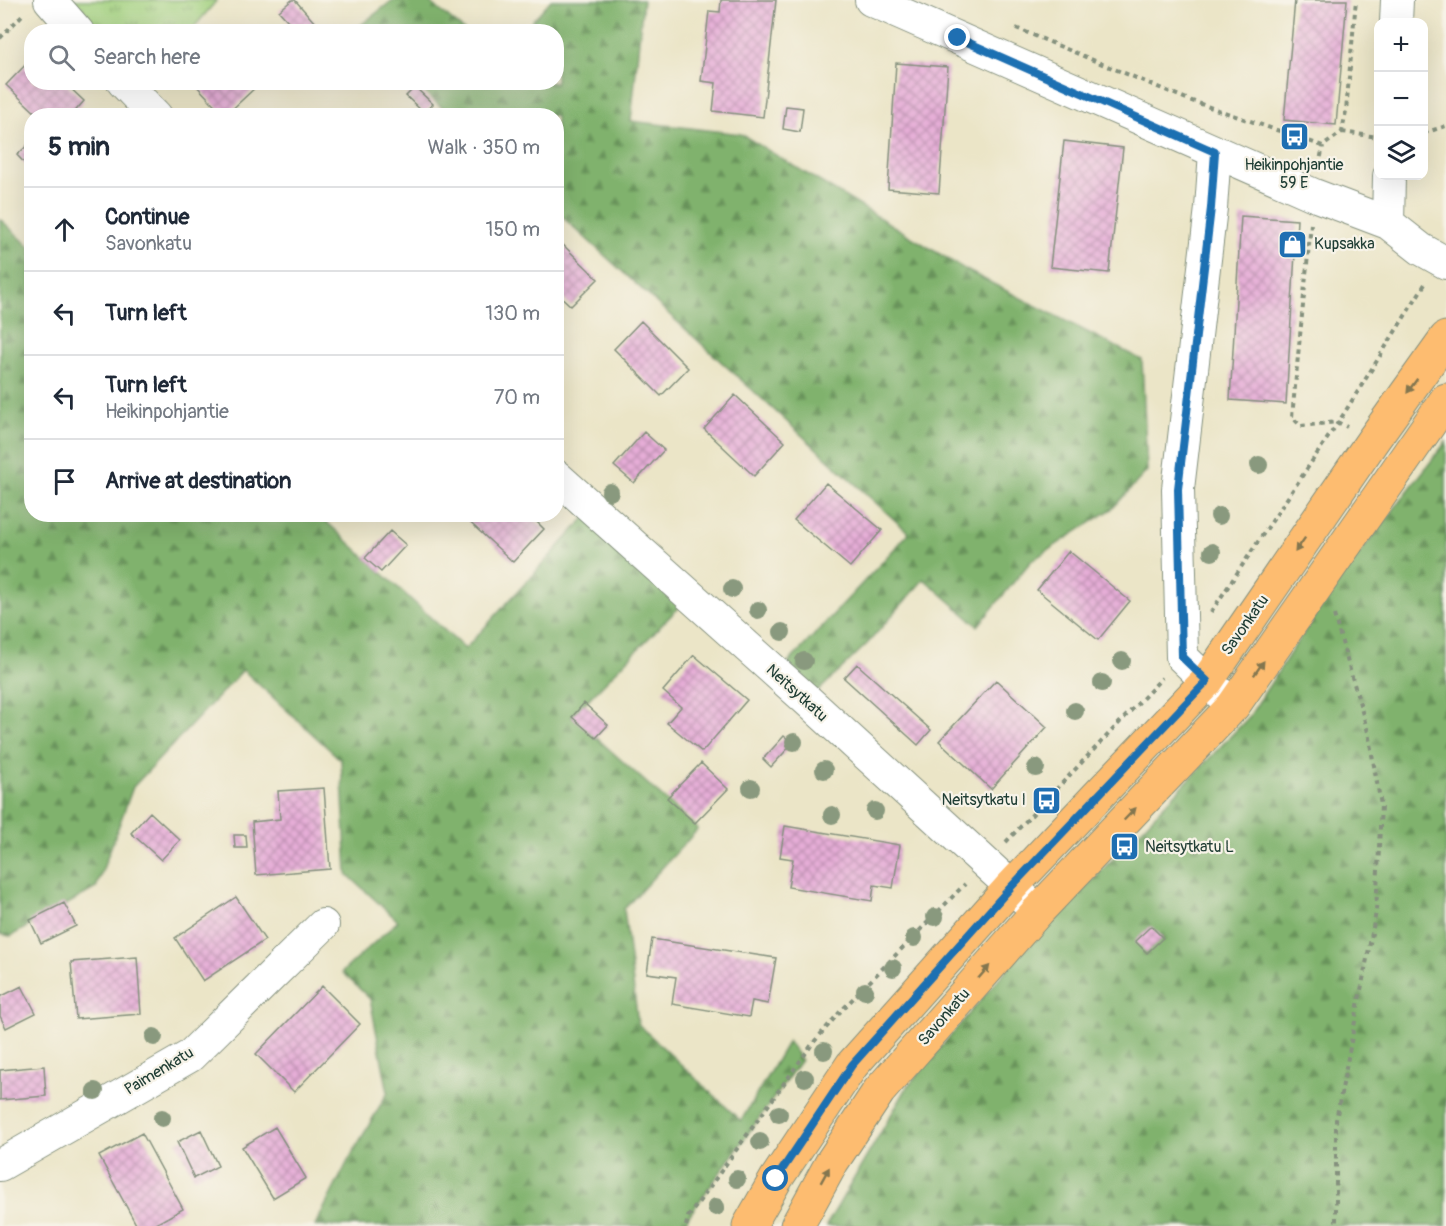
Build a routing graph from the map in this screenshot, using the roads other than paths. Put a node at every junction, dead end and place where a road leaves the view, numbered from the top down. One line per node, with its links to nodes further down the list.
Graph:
1 (871, 0): 8 (street)
2 (1397, 0): 4 (street)
3 (40, 4): 5 (street)
4 (1396, 18)
5 (67, 24)
6 (131, 90): 7 (street)
7 (148, 108)
8 (1215, 152): 10 (street); 15 (street)
9 (1389, 180): 10 (street)
10 (1388, 223): 11 (street)
11 (1443, 261)
12 (1446, 338): 15 (main road, Savonkatu, one-way to 15)
13 (1446, 400): 16 (main road, Savonkatu, one-way to 13)
14 (564, 483): 17 (street, Neitsytkatu)
15 (1207, 681): 16 (street); 17 (main road, Savonkatu)
16 (1233, 706): 18 (main road, Savonkatu, one-way to 16)
17 (1011, 887): 18 (street, Neitsytkatu); 21 (main road, Savonkatu)
18 (1038, 911): 22 (main road, Savonkatu, one-way to 18)
19 (323, 925): 20 (street, Paimenkatu)
20 (0, 1165)
21 (749, 1226)
22 (797, 1226)

